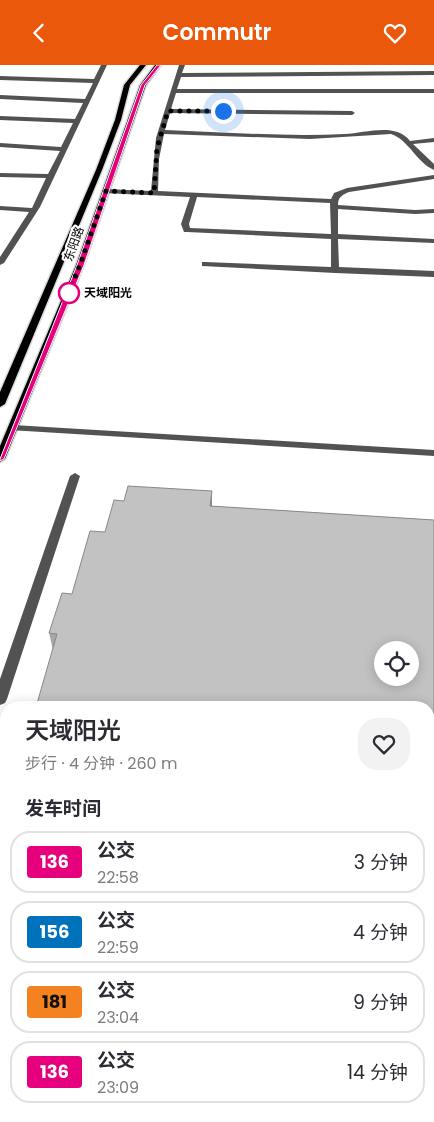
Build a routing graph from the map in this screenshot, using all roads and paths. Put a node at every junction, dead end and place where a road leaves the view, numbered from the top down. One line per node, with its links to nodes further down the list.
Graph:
1 (104, 65): 8 (lane)
2 (143, 65): 41 (main road, 东阳路)
3 (158, 65): 26 (main road, 东阳路)
4 (182, 65): 6 (lane)
5 (434, 73): 6 (lane)
6 (178, 75): 9 (lane)
7 (0, 78): 8 (lane)
8 (96, 81): 12 (lane)
9 (174, 91): 10 (lane); 13 (lane)
10 (434, 91)
11 (0, 97): 12 (lane)
12 (87, 101): 16 (lane)
13 (168, 111): 14 (lane); 17 (lane)
14 (352, 113)
15 (0, 118): 16 (lane)
16 (77, 121): 21 (lane)
17 (161, 132): 19 (lane); 27 (lane)
18 (434, 140): 19 (lane)
19 (408, 143): 22 (lane)
20 (0, 145): 21 (lane)
21 (64, 149): 24 (lane)
22 (434, 168)
23 (0, 175): 24 (lane)
24 (51, 176): 31 (lane)
25 (434, 177): 29 (lane)
26 (106, 191): 27 (lane); 42 (main road, 东阳路)
27 (154, 193): 28 (lane)
28 (194, 195): 29 (lane); 33 (lane)
29 (334, 204): 32 (lane); 33 (lane)
30 (0, 208): 31 (lane)
31 (34, 210): 36 (lane)
32 (434, 211)
33 (334, 237): 34 (lane); 39 (lane)
34 (434, 241)
35 (0, 242): 36 (lane)
36 (12, 243): 37 (lane)
37 (0, 263)
38 (205, 264): 39 (lane)
39 (334, 271): 40 (lane)
40 (434, 275)
41 (0, 404)
42 (13, 429): 43 (lane); 44 (main road, 东阳路)
43 (434, 453)
44 (0, 459)
45 (75, 476): 46 (lane)
46 (0, 699)

